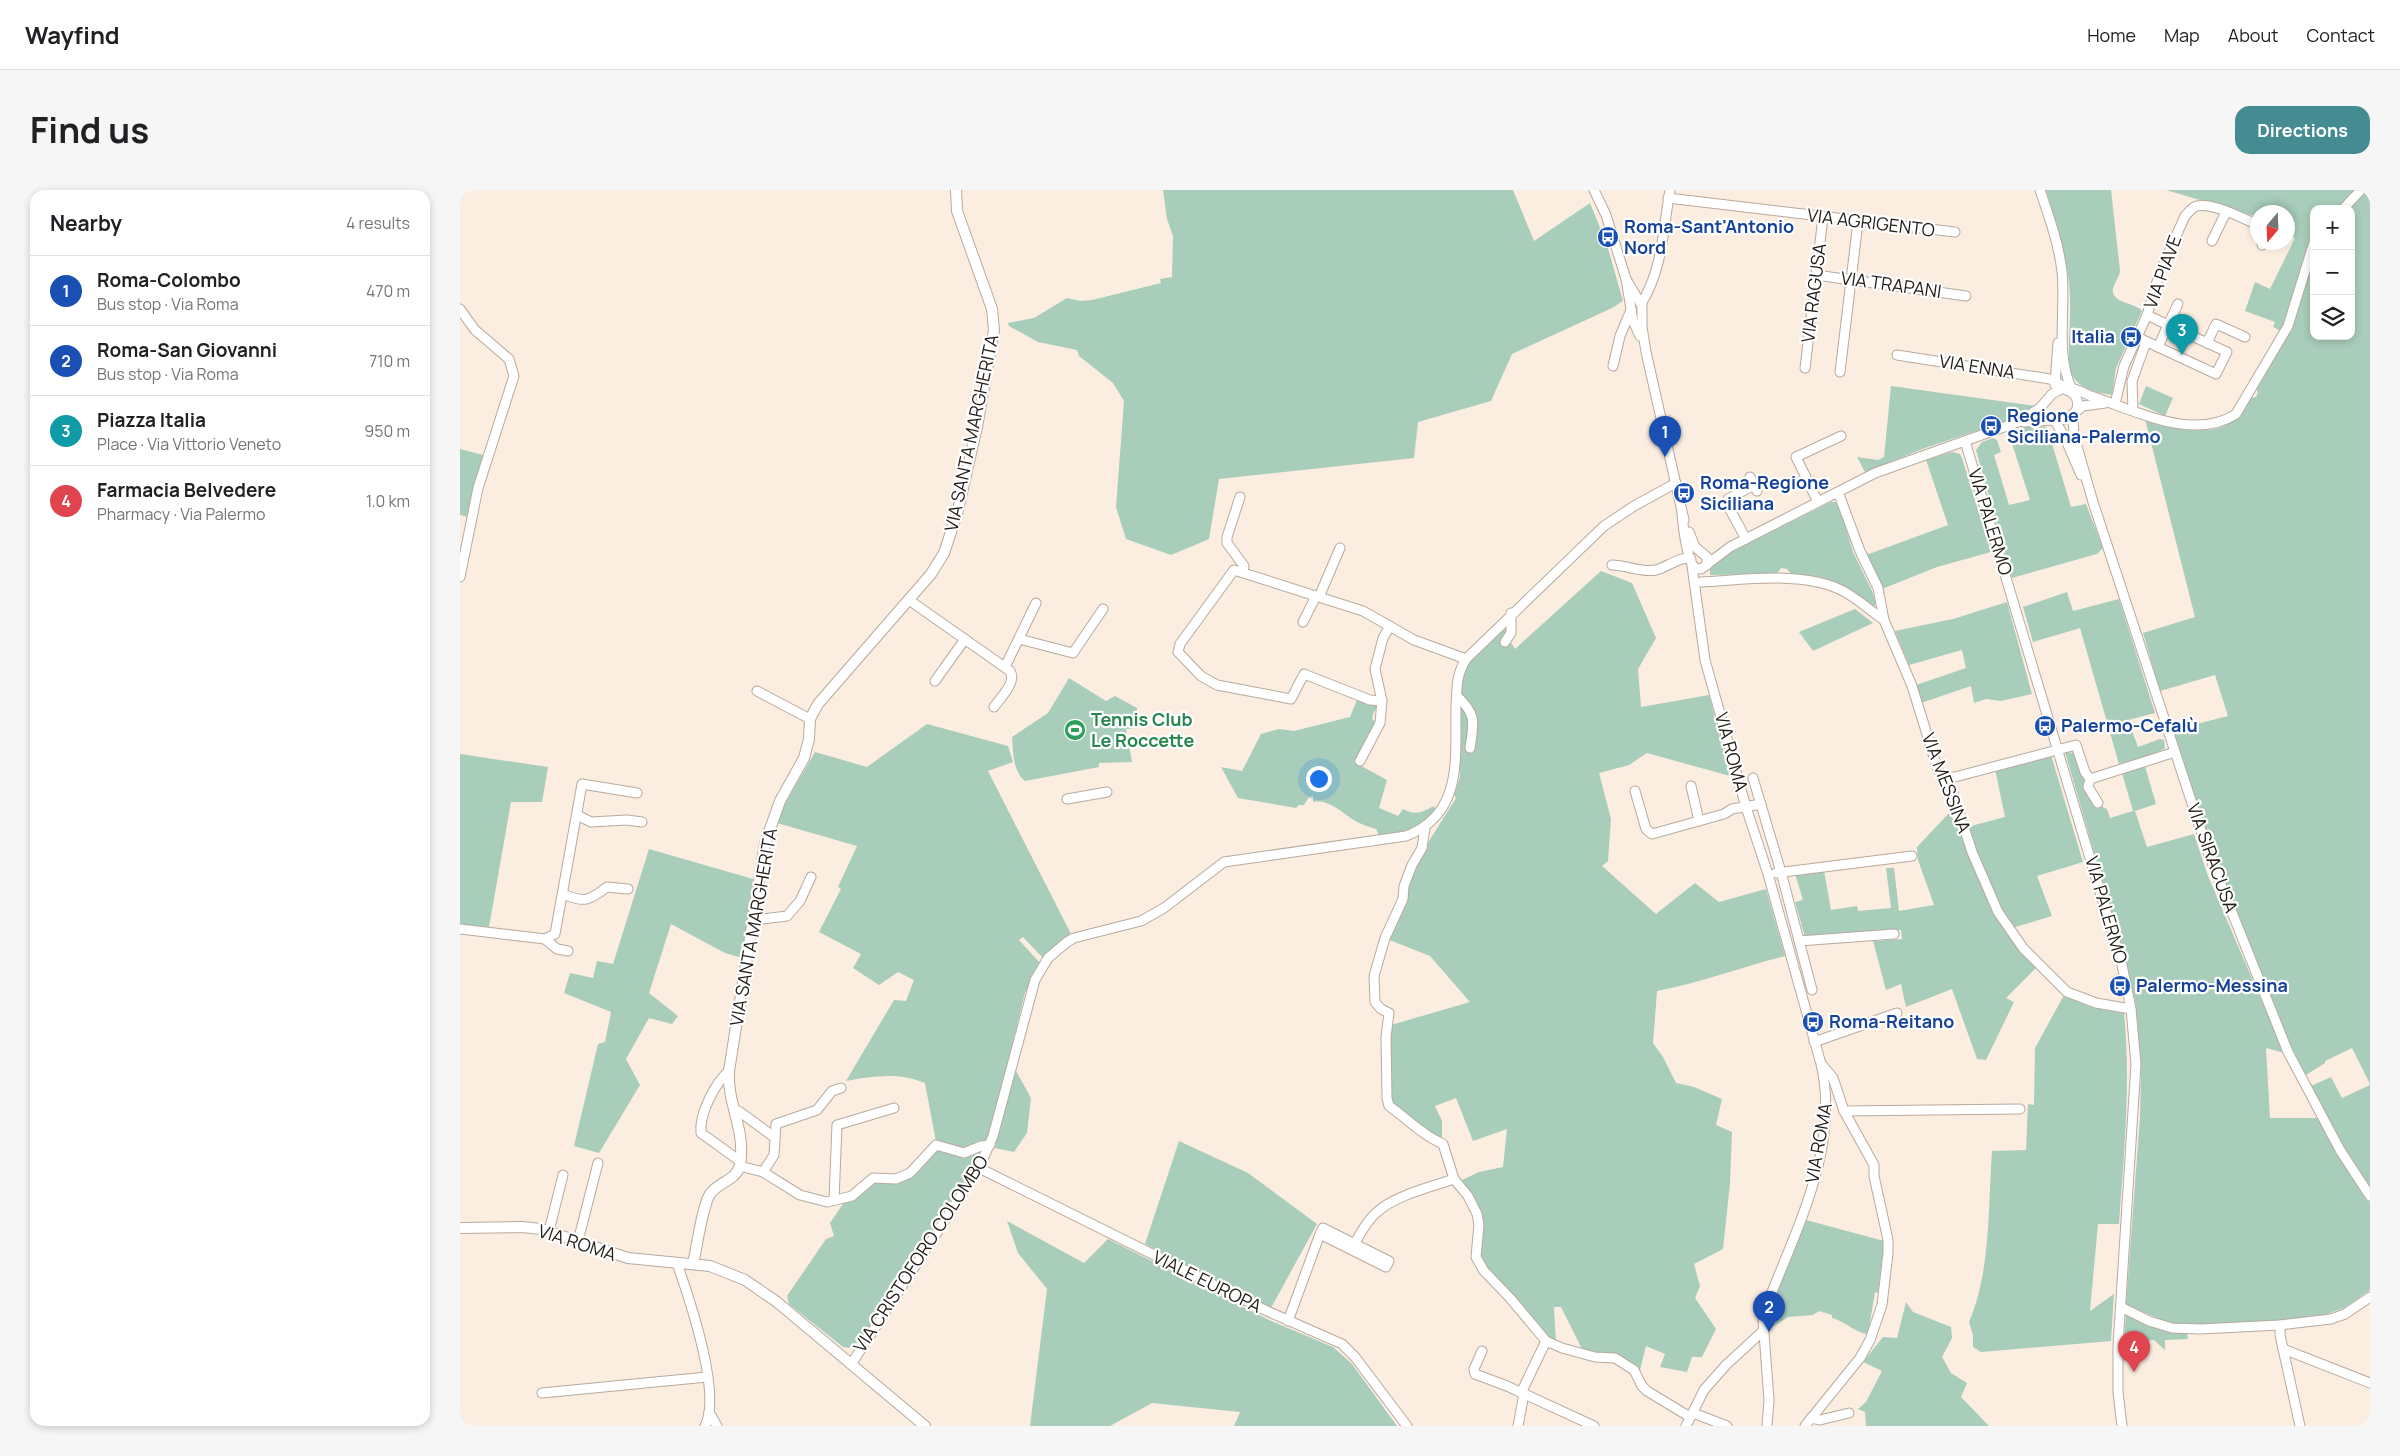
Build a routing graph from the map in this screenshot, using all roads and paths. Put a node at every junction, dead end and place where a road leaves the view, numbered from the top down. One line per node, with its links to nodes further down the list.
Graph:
1 (956, 190): 62 (main road, VIA SANTA MARGHERITA)
2 (1594, 190): 19 (street)
3 (2040, 190): 17 (street)
4 (2360, 190): 6 (street)
5 (1669, 194): 8 (street, VIA AGRIGENTO); 19 (street)
6 (2347, 205)
7 (2226, 212): 10 (street, VIA PIAVE); 12 (street); 21 (street, VIA PIAVE)
8 (1823, 217): 9 (street, VIA AGRIGENTO); 14 (street, VIA RAGUSA)
9 (1858, 222): 11 (street, VIA AGRIGENTO); 15 (street)
10 (2250, 222)
11 (1955, 232)
12 (2212, 241)
13 (2312, 250): 38 (street)
14 (1816, 276): 15 (street, VIA TRAPANI); 32 (street, VIA RAGUSA)
15 (1851, 280): 16 (street, VIA TRAPANI); 33 (street)
16 (1966, 296)
17 (2062, 298): 34 (street); 35 (street)
18 (2178, 304): 22 (street)
19 (1636, 306): 23 (street); 24 (street)
20 (460, 309): 59 (street)
21 (2148, 315): 22 (street); 25 (street, VIA PIAVE)
22 (2170, 322): 27 (street); 29 (street)
23 (1637, 324): 24 (street); 44 (street)
24 (1620, 336): 31 (street)
25 (2137, 337): 28 (street); 37 (street, VIA PIAVE)
26 (2245, 337): 27 (street)
27 (2208, 340): 29 (street)
28 (2146, 342): 29 (street); 38 (street)
29 (2158, 347)
30 (1897, 355): 34 (street, VIA ENNA)
31 (1613, 366)
32 (1805, 368)
33 (1840, 372)
34 (2056, 380): 35 (street); 36 (street)
35 (2070, 390): 36 (street); 37 (street); 39 (street)
36 (2052, 395): 40 (street); 41 (street)
37 (2115, 404): 38 (street); 39 (street)
38 (2132, 410)
39 (2075, 414): 40 (street); 49 (street)
40 (2055, 421): 41 (street); 49 (street)
41 (2018, 422): 43 (street)
42 (1841, 436): 48 (street)
43 (1965, 440): 46 (street); 82 (street, VIA PALERMO)
44 (1676, 483): 50 (street); 65 (street)
45 (1754, 485): 51 (street)
46 (1838, 492): 48 (street); 66 (street, VIA MESSINA)
47 (1240, 497): 58 (street)
48 (1818, 502): 51 (street)
49 (2093, 502): 83 (street, VIA SIRACUSA)
50 (1682, 514): 54 (street); 55 (street, VIA ROMA)
51 (1746, 539): 52 (street)
52 (1730, 547): 54 (street); 57 (street)
53 (1340, 548): 61 (street)
54 (1702, 553): 55 (street); 57 (street)
55 (1691, 561): 56 (street); 57 (street); 75 (street, VIA ROMA)
56 (1612, 565)
57 (1705, 566): 60 (street, VIA ROMA)
58 (1242, 572): 61 (street); 78 (street)
59 (460, 577)
60 (1701, 582): 66 (street); 75 (street, VIA ROMA)
61 (1317, 596): 67 (street); 68 (street)
62 (909, 600): 69 (street); 80 (main road, VIA SANTA MARGHERITA)
63 (1036, 603): 70 (street)
64 (1103, 609): 70 (street)
65 (1511, 614): 71 (street); 72 (street)
66 (1884, 620): 85 (street, VIA MESSINA)
67 (1303, 622)
68 (1390, 626): 72 (street); 78 (street)
69 (965, 639): 73 (street); 74 (street)
70 (1019, 639): 73 (street)
71 (1505, 642)
72 (1468, 656): 77 (street)
73 (1005, 667): 79 (street)
74 (935, 681)
75 (1713, 687): 95 (street, VIA ROMA)
76 (758, 691): 80 (street)
77 (1457, 696): 81 (street); 99 (street)
78 (1382, 701): 84 (street)
79 (994, 706)
80 (810, 719): 106 (main road, VIA SANTA MARGHERITA)
81 (1470, 748)
82 (2058, 748): 85 (street); 87 (street); 113 (street, VIA PALERMO)
83 (2175, 752): 87 (street); 131 (street, VIA SIRACUSA)
84 (1360, 761)
85 (1945, 777): 113 (street, VIA MESSINA)
86 (1753, 778): 94 (street)
87 (2090, 778): 93 (street)
88 (1691, 786): 97 (street)
89 (1635, 791): 97 (street)
90 (1107, 792): 92 (street)
91 (637, 793): 96 (street)
92 (1067, 799)
93 (2098, 803)
94 (1761, 804): 95 (street); 101 (street)
95 (1746, 807): 97 (street); 102 (street, VIA ROMA)
96 (577, 815): 98 (street); 105 (street)
97 (1699, 821)
98 (642, 822)
99 (1425, 828): 124 (street, VIA CRISTOFORO COLOMBO); 130 (street)
100 (1912, 856): 101 (street)
101 (1781, 872): 102 (street); 110 (street)
102 (1768, 874): 115 (street, VIA ROMA)
103 (811, 877): 106 (street)
104 (628, 889): 105 (street)
105 (563, 894): 109 (street)
106 (753, 920): 117 (main road, VIA SANTA MARGHERITA)
107 (460, 929): 109 (street)
108 (1894, 934): 110 (street)
109 (545, 939): 111 (street)
110 (1799, 941): 112 (street)
111 (568, 951)
112 (1812, 990)
113 (2131, 1009): 139 (street, VIA PALERMO)
114 (1897, 1013): 115 (street)
115 (1814, 1042): 116 (street, VIA ROMA)
116 (1821, 1064): 121 (street); 142 (street, VIA ROMA)
117 (729, 1071): 120 (main road, VIA SANTA MARGHERITA); 126 (street)
118 (841, 1088): 123 (street)
119 (894, 1108): 132 (street)
120 (735, 1110): 123 (street); 126 (main road, VIA SANTA MARGHERITA)
121 (1844, 1110): 122 (street); 154 (street)
122 (2020, 1110)
123 (774, 1137): 128 (street)
124 (990, 1145): 127 (street, VIA CRISTOFORO COLOMBO); 132 (street)
125 (598, 1163): 135 (street)
126 (740, 1164): 128 (street); 137 (main road)
127 (979, 1168): 140 (street, VIALE EUROPA); 146 (street, VIA CRISTOFORO COLOMBO)
128 (763, 1172): 132 (street)
129 (563, 1175): 134 (street)
130 (1454, 1179): 140 (street); 143 (street)
131 (2370, 1196)
132 (834, 1200)
133 (460, 1228): 134 (main road, VIA ROMA)
134 (549, 1231): 135 (main road, VIA ROMA)
135 (578, 1241): 136 (main road, VIA ROMA)
136 (677, 1263): 137 (main road, VIA ROMA); 147 (street)
137 (693, 1264): 146 (main road, VIA ROMA)
138 (2370, 1297): 141 (street)
139 (2121, 1307): 141 (street); 164 (street, VIA PALERMO)
140 (1288, 1320): 159 (street, VIALE EUROPA)
141 (2280, 1325): 144 (street)
142 (1763, 1331): 153 (street); 163 (street, VIA ROMA)
143 (1546, 1341): 150 (street); 153 (street)
144 (2283, 1349): 148 (street); 155 (street)
145 (1482, 1351): 150 (street)
146 (852, 1363): 158 (main road, VIA ROMA)
147 (708, 1377): 149 (street); 151 (street)
148 (2370, 1383)
149 (542, 1393)
150 (1523, 1393): 160 (street); 161 (street)
151 (709, 1412): 156 (street); 157 (street)
152 (1848, 1413): 154 (street)
153 (1690, 1419): 162 (street)
154 (1808, 1422)
155 (2302, 1425)
156 (705, 1426)
157 (717, 1426)
158 (924, 1426)
159 (1407, 1426)
160 (1518, 1426)
161 (1594, 1426)
162 (1727, 1426)
163 (1767, 1426)
164 (2122, 1426)

